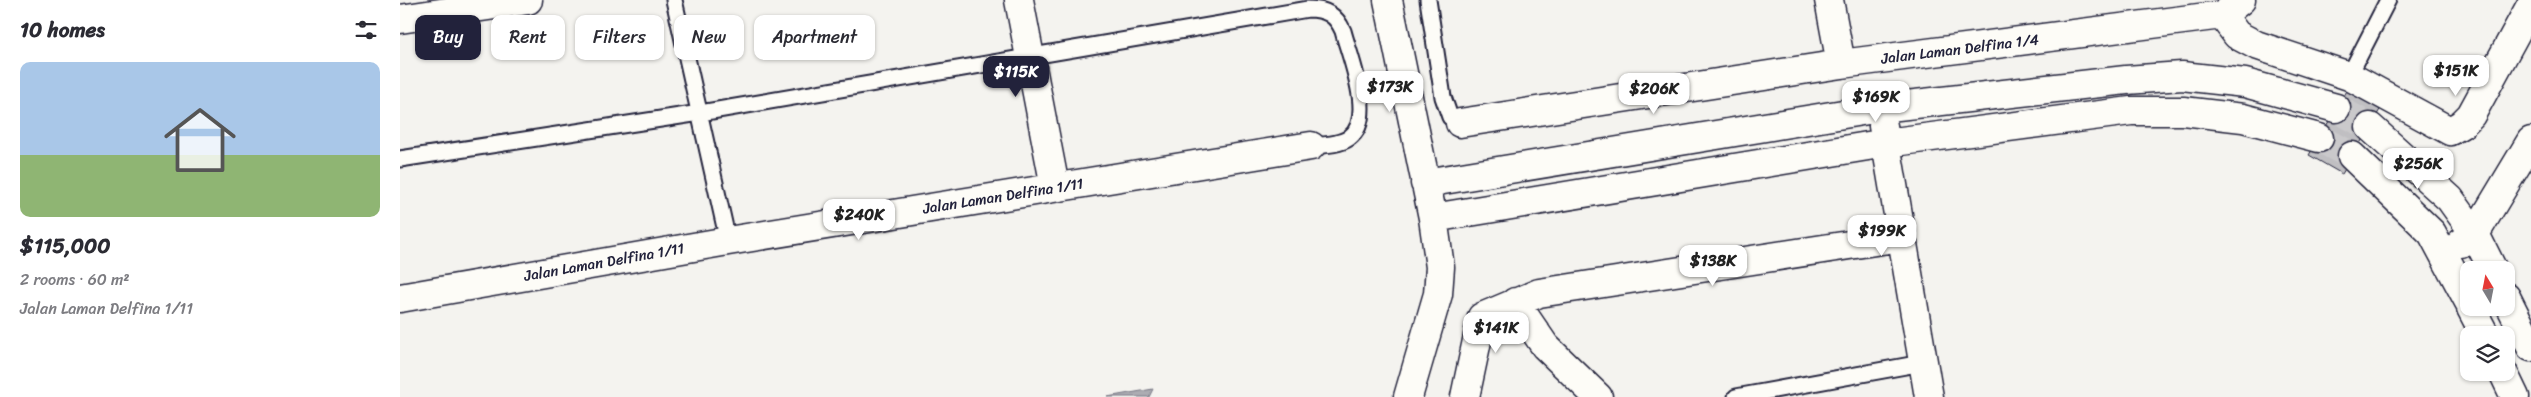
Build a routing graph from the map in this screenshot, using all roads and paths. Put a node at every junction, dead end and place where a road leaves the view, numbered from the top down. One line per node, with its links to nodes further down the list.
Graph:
1 (528, 0): 10 (street)
2 (674, 0): 16 (lane)
3 (1018, 0): 11 (street)
4 (1388, 0): 25 (street)
5 (1428, 0): 17 (lane)
6 (1829, 0): 12 (street)
7 (2388, 0): 13 (lane)
8 (2531, 5): 13 (street)
9 (2232, 7): 12 (street, Jalan Laman Delfina 1/4); 13 (street)
10 (400, 19)
11 (1030, 58): 16 (lane); 22 (lane); 26 (street)
12 (1842, 64): 17 (street, Jalan Laman Delfina 1/4)
13 (2349, 76)
14 (1880, 108): 15 (street); 21 (street); 25 (street)
15 (2336, 108)
16 (700, 113): 24 (lane); 30 (lane)
17 (1460, 123)
18 (2370, 127): 28 (street)
19 (2319, 138): 21 (street)
20 (2531, 141): 28 (street)
21 (1886, 143): 27 (street); 29 (street)
22 (1311, 146): 26 (street, Jalan Laman Delfina 1/11)
23 (2352, 156): 31 (street)
24 (400, 159)
25 (1425, 183): 27 (street)
26 (1055, 187): 30 (street, Jalan Laman Delfina 1/11)
27 (1433, 218): 40 (street)
28 (2475, 234): 31 (street); 32 (street)
29 (1900, 237): 35 (street); 38 (street)
30 (728, 241): 34 (street, Jalan Laman Delfina 1/11)
31 (2445, 254): 33 (street)
32 (2488, 261)
33 (2460, 284)
34 (400, 298)
35 (1515, 302): 41 (street); 42 (street)
36 (2515, 315): 37 (street)
37 (2531, 347)
38 (1922, 363): 43 (lane); 44 (street)
39 (2508, 381): 45 (street)
40 (1408, 397)
41 (1465, 397)
42 (1598, 397)
43 (1736, 397)
44 (1929, 397)
45 (2516, 397)

